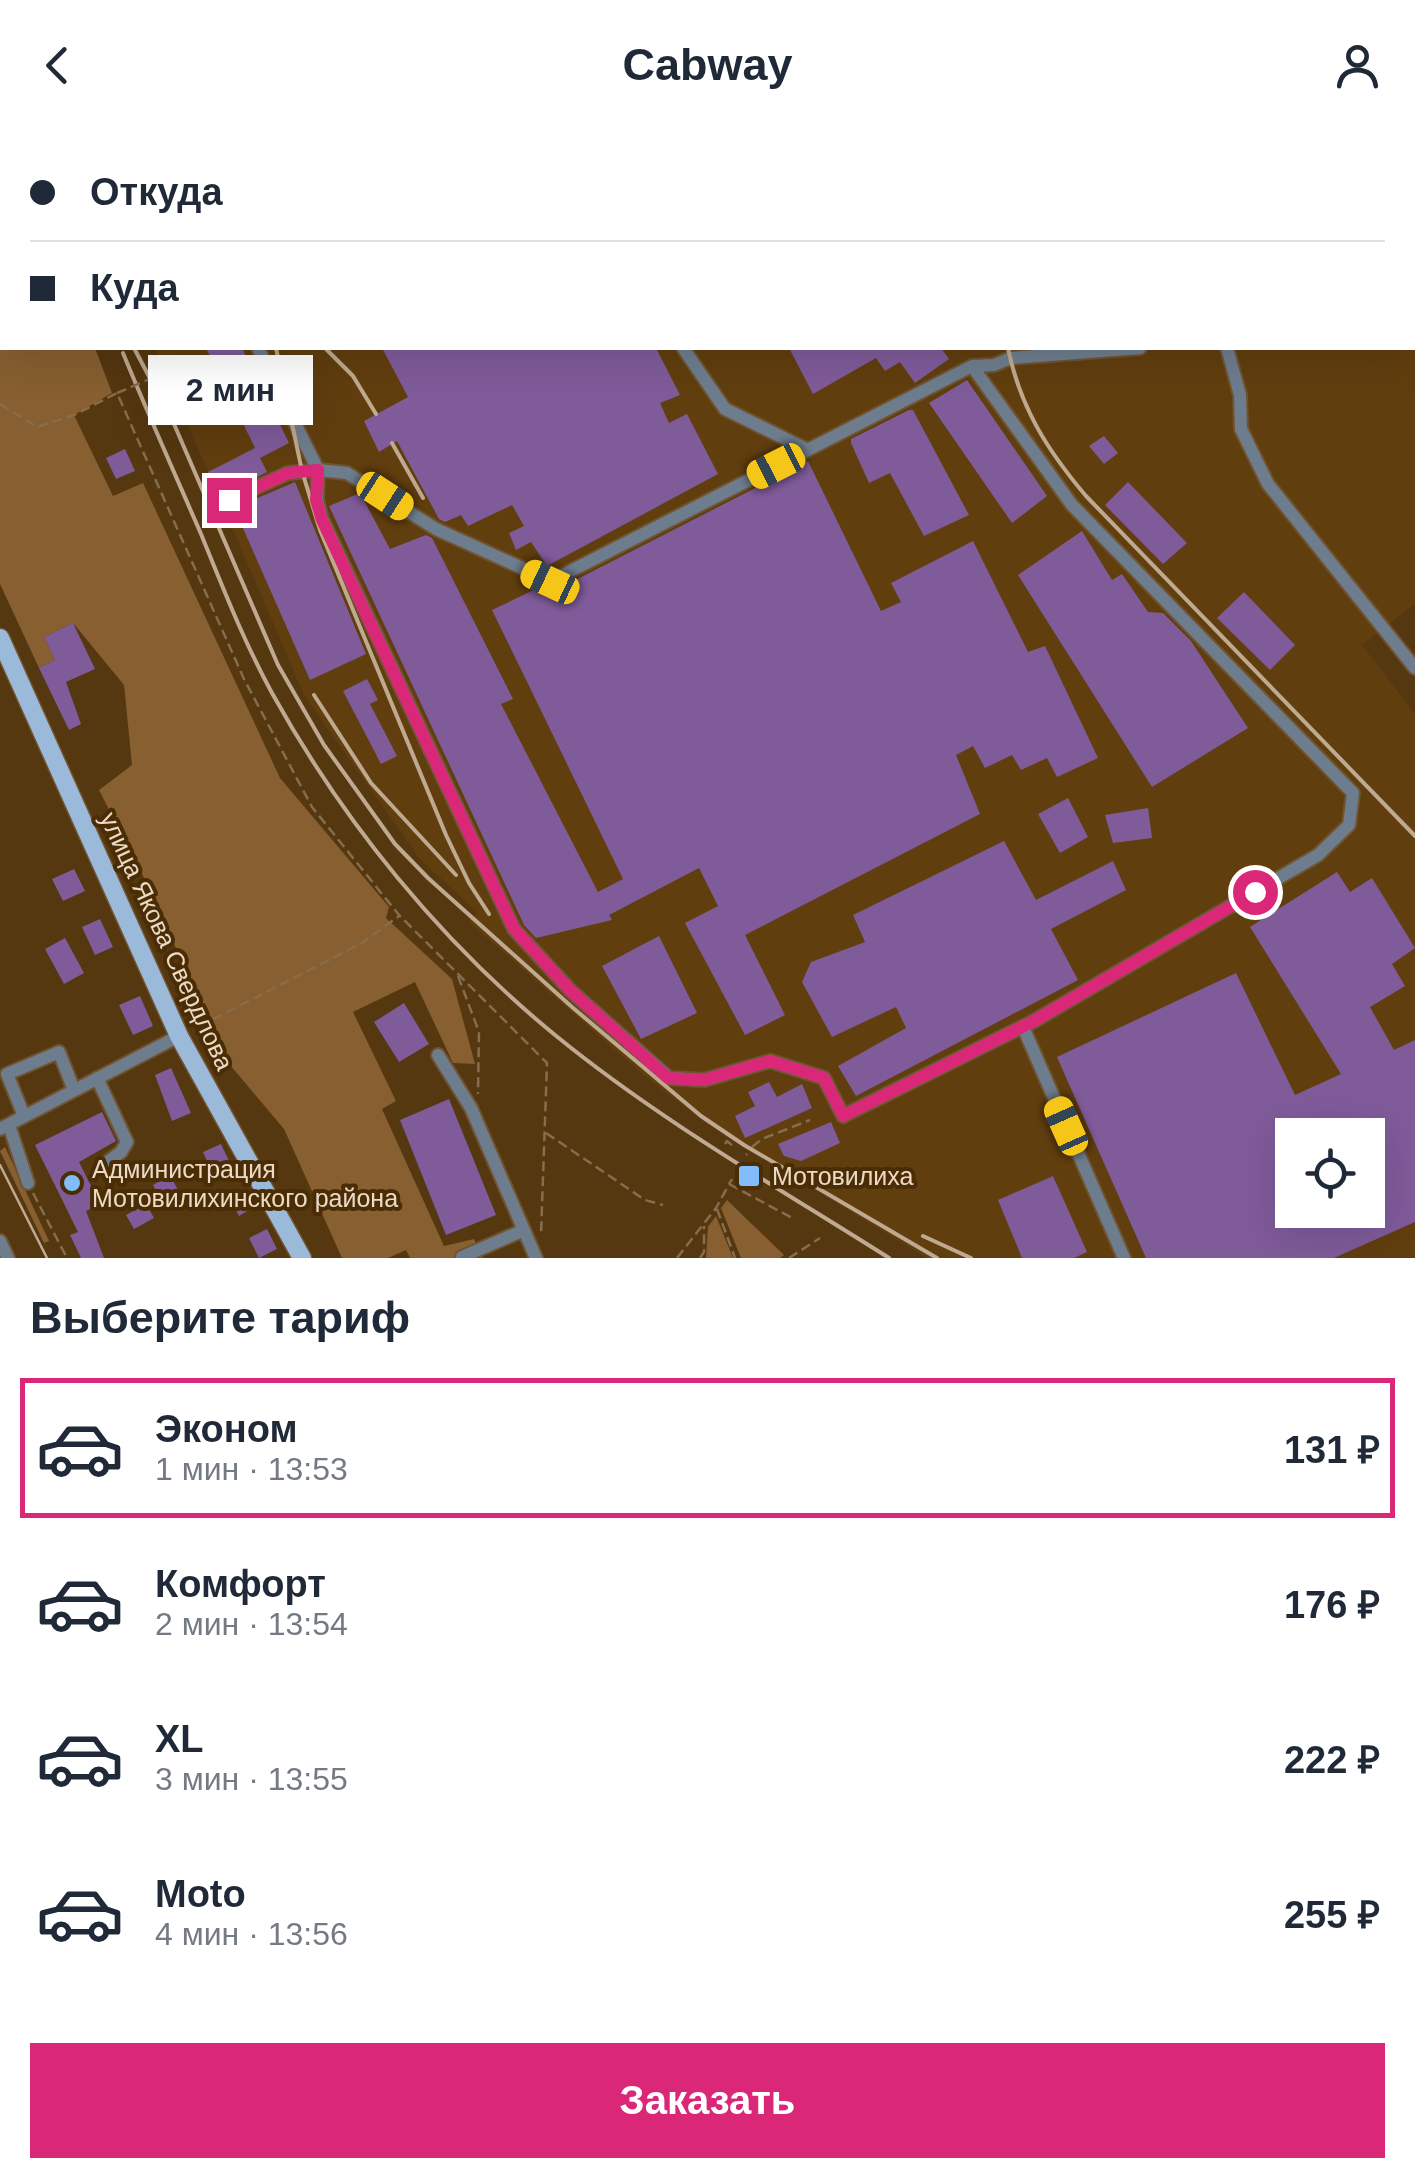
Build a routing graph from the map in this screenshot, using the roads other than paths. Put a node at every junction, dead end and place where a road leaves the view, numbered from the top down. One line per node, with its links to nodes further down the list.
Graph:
1 (259, 350): 9 (street)
2 (685, 350): 8 (street)
3 (991, 350): 6 (street)
4 (1114, 350): 6 (street)
5 (1228, 350): 12 (street)
6 (994, 365): 7 (street)
7 (972, 366): 8 (street); 13 (street)
8 (808, 450): 9 (street)
9 (318, 470): 10 (street); 13 (street)
10 (229, 500)
11 (0, 638): 14 (main road, улица Якова Свердлова)
12 (1415, 668)
13 (1023, 1026): 26 (street)
14 (179, 1036): 16 (street); 24 (main road, улица Якова Свердлова)
15 (438, 1056): 22 (street)
16 (97, 1078): 17 (street); 20 (street)
17 (74, 1090): 18 (street); 18 (street)
18 (24, 1116): 19 (street)
19 (4, 1127): 21 (street)
20 (101, 1167)
21 (28, 1182)
22 (524, 1230): 23 (street); 25 (street)
23 (462, 1257)
24 (302, 1258)
25 (536, 1258)
26 (1124, 1258)

